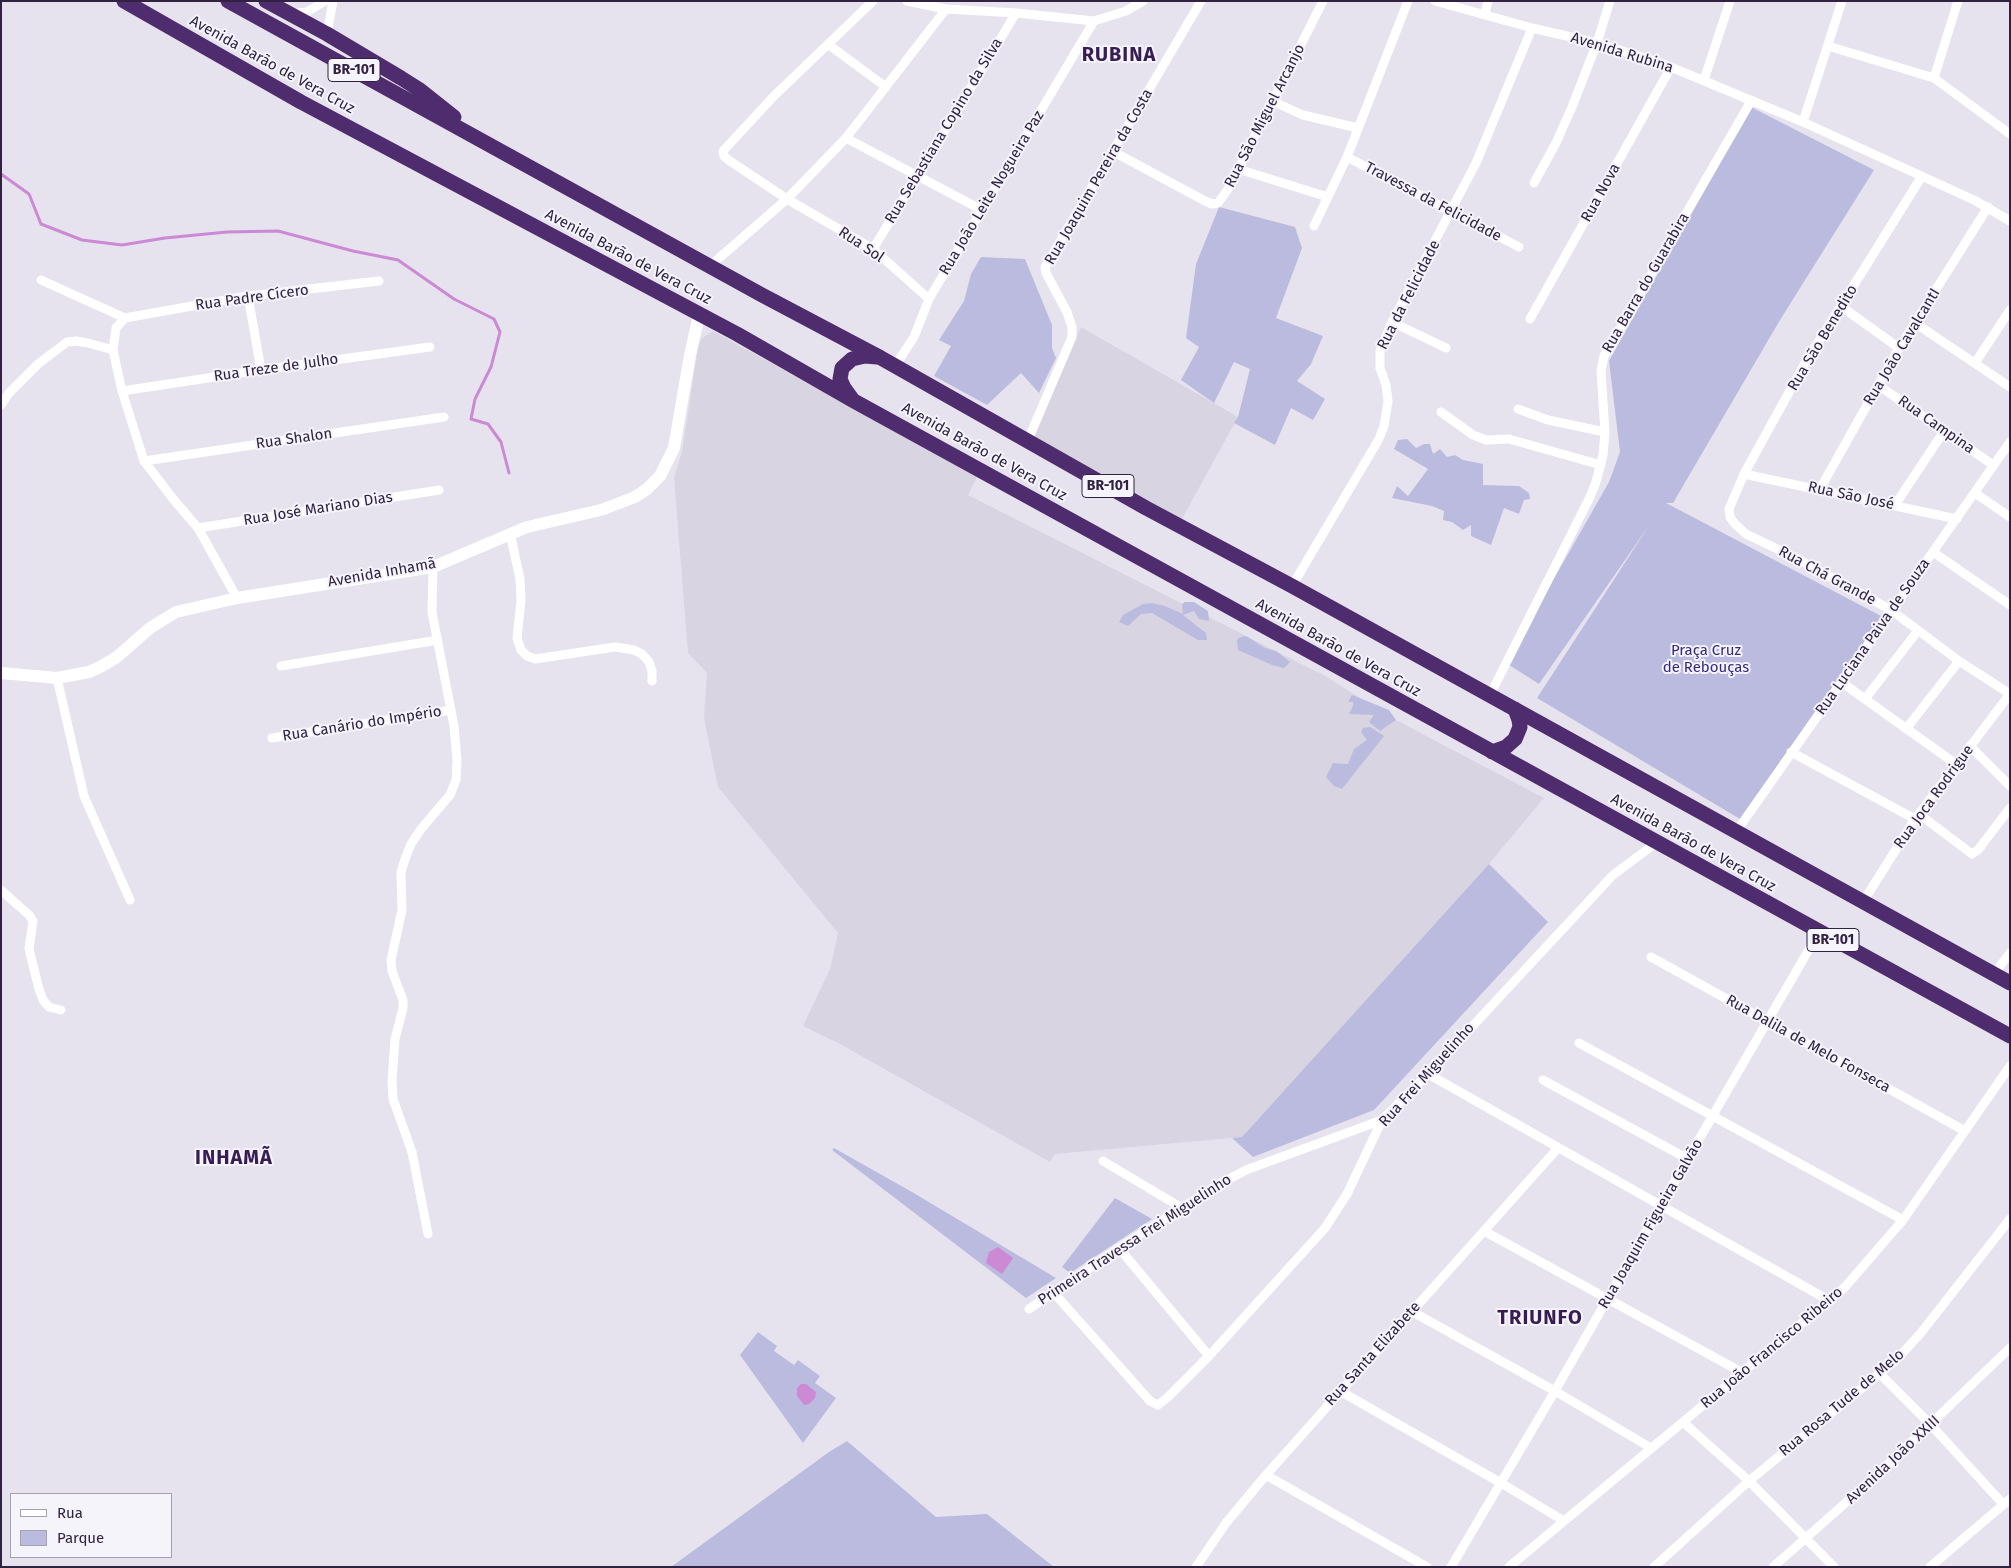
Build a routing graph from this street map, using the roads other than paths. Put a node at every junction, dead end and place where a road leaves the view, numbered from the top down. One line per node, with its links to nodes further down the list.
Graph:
1 (124, 1): 64 (highway, Avenida Barão de Vera Cruz / BR-101)
2 (228, 1): 41 (highway, Avenida Barão de Vera Cruz / BR-101)
3 (266, 1): 22 (highway)
4 (325, 1): 22 (street)
5 (333, 1): 27 (street)
6 (873, 1): 29 (street)
7 (907, 1): 20 (street)
8 (1126, 1): 21 (street)
9 (1144, 1): 21 (street)
10 (1201, 1): 42 (street, Rua Joaquim Pereira da Costa)
11 (1323, 1): 35 (street, Rua São Miguel Arcanjo)
12 (1408, 1): 38 (street)
13 (1435, 1): 24 (street, Avenida Rubina)
14 (1488, 1): 24 (street)
15 (1610, 1): 28 (street)
16 (1730, 1): 33 (street)
17 (1842, 1): 30 (street)
18 (1958, 1): 32 (street)
19 (979, 6): 20 (street); 23 (street)
20 (946, 10): 34 (street)
21 (1126, 11): 25 (street)
22 (290, 14): 27 (highway)
23 (1016, 14): 25 (street); 45 (street, Rua Sebastiana Copino da Silva)
24 (1485, 14): 26 (street, Avenida Rubina)
25 (1094, 21): 51 (street, Rua João Leite Nogueira Paz)
26 (1532, 28): 28 (street, Avenida Rubina); 52 (street, Rua da Felicidade)
27 (327, 34): 41 (highway)
28 (1597, 43): 31 (street, Avenida Rubina); 47 (street)
29 (829, 45): 34 (street); 49 (street, Rua Sol)
30 (1828, 46): 32 (street); 37 (street)
31 (1671, 67): 33 (street, Avenida Rubina); 66 (street, Rua Nova)
32 (1934, 78): 39 (street)
33 (1704, 80): 36 (street, Avenida Rubina)
34 (886, 87): 40 (street)
35 (1272, 101): 38 (street); 44 (street, Rua São Miguel Arcanjo)
36 (1751, 101): 37 (street, Avenida Rubina); 86 (street, Rua Barra do Guarabira)
37 (1803, 122): 46 (street, Avenida Rubina)
38 (1358, 128): 43 (street)
39 (2010, 134)
40 (846, 138): 45 (street); 49 (street)
41 (480, 139): 57 (highway, Avenida Barão de Vera Cruz / BR-101)
42 (1112, 150): 44 (street, Rua São Miguel Arcanjo); 87 (street, Rua Joaquim Pereira da Costa)
43 (1347, 157): 48 (street); 52 (street, Travessa da Felicidade)
44 (1238, 169): 48 (street)
45 (917, 176): 51 (street); 56 (street, Rua Sebastiana Copino da Silva)
46 (1922, 176): 50 (street, Avenida Rubina); 62 (street, Rua São Benedito)
47 (1534, 184)
48 (1328, 197): 54 (street)
49 (787, 199): 56 (street, Rua Sol); 57 (street)
50 (1988, 207): 53 (street, Avenida Rubina); 68 (street, Rua João CavalcantI)
51 (982, 210): 61 (street, Rua João Leite Nogueira Paz)
52 (1452, 212): 55 (street, Travessa da Felicidade); 67 (street, Rua da Felicidade)
53 (2010, 221)
54 (1314, 226)
55 (1519, 247)
56 (873, 249): 61 (street, Rua Sol)
57 (710, 266): 73 (highway, Avenida Barão de Vera Cruz / BR-101)
58 (41, 280): 65 (street)
59 (379, 281): 60 (street, Rua Padre Cícero)
60 (248, 296): 65 (street, Rua Padre Cícero); 76 (street)
61 (929, 299): 75 (street, Rua João Leite Nogueira Paz)
62 (1842, 307): 71 (street); 92 (street, Rua São Benedito)
63 (2010, 310): 74 (street)
64 (699, 315): 80 (highway, Avenida Barão de Vera Cruz / BR-101); 101 (street, Avenida Inhamã)
65 (125, 318): 72 (street)
66 (1530, 318)
67 (1392, 322): 70 (street); 104 (street, Rua da Felicidade)
68 (1915, 323): 71 (street, Rua João CavalcantI); 74 (street)
69 (430, 347): 76 (street, Rua Treze de Julho)
70 (1446, 348)
71 (1899, 348): 77 (street, Rua João CavalcantI)
72 (113, 350): 79 (street); 81 (street)
73 (881, 358): 75 (highway, Avenida Barão de Vera Cruz / BR-101); 80 (highway)
74 (1974, 363): 78 (street)
75 (896, 366): 87 (highway, Avenida Barão de Vera Cruz / BR-101)
76 (261, 370): 79 (street, Rua Treze de Julho)
77 (1878, 385): 85 (street, Rua Campina); 93 (street, Rua João CavalcantI)
78 (2010, 387)
79 (122, 391): 89 (street)
80 (854, 401): 124 (highway, Avenida Barão de Vera Cruz / BR-101)
81 (1, 405)
82 (1518, 408): 86 (street)
83 (1441, 412): 90 (street)
84 (444, 417): 89 (street, Rua Shalon)
85 (1944, 431): 91 (street, Rua Campina); 97 (street)
86 (1605, 432): 90 (street, Rua Barra do Guarabira)
87 (1028, 440): 104 (highway, Avenida Barão de Vera Cruz / BR-101)
88 (2010, 442): 91 (street, Rua Luciana Paiva de Souza)
89 (144, 461): 100 (street)
90 (1601, 465): 116 (street, Rua Barra do Guarabira)
91 (1994, 465): 95 (street, Rua Luciana Paiva de Souza)
92 (1744, 474): 93 (street, Rua São José); 96 (street, Rua São Benedito)
93 (1820, 489): 97 (street, Rua São José)
94 (439, 490): 100 (street, Rua José Mariano Dias)
95 (1975, 493): 98 (street); 99 (street, Rua Luciana Paiva de Souza)
96 (1730, 503): 107 (street, Rua Chá Grande)
97 (1895, 505): 99 (street, Rua São José)
98 (2010, 517)
99 (1957, 519): 102 (street, Rua Luciana Paiva de Souza)
100 (198, 528): 105 (street)
101 (510, 533): 103 (street, Avenida Inhamã); 114 (street)
102 (1934, 552): 106 (street); 107 (street, Rua Luciana Paiva de Souza)
103 (433, 567): 105 (street, Avenida Inhamã); 109 (street)
104 (1292, 586): 116 (highway, Avenida Barão de Vera Cruz / BR-101)
105 (237, 598): 113 (street, Avenida Inhamã)
106 (2010, 605)
107 (1891, 610): 108 (street, Rua Chá Grande); 115 (street, Rua Luciana Paiva de Souza)
108 (1917, 632): 110 (street, Rua Chá Grande); 118 (street)
109 (438, 640): 111 (street); 120 (street)
110 (1959, 661): 117 (street, Rua Chá Grande); 121 (street)
111 (281, 666)
112 (1, 673): 113 (street, Avenida Inhamã)
113 (56, 678): 133 (street)
114 (652, 680)
115 (1840, 682): 118 (street); 125 (street, Rua Luciana Paiva de Souza)
116 (1490, 695): 119 (highway, Avenida Barão de Vera Cruz / BR-101)
117 (2009, 698): 123 (street, Rua Joca Rodrigue)
118 (1865, 699): 121 (street)
119 (1515, 708): 124 (highway); 130 (highway, Avenida Barão de Vera Cruz / BR-101)
120 (451, 710): 122 (street, Rua Canário do Império); 158 (street)
121 (1906, 729): 126 (street)
122 (272, 738)
123 (1970, 746): 126 (street, Rua Joca Rodrigue); 127 (street)
124 (1492, 752): 131 (highway, Avenida Barão de Vera Cruz / BR-101)
125 (1791, 752): 129 (street); 130 (street, Rua Luciana Paiva de Souza)
126 (1956, 764): 129 (street, Rua Joca Rodrigue)
127 (2010, 786)
128 (2010, 808): 129 (street)
129 (1917, 816): 134 (street, Rua Joca Rodrigue)
130 (1736, 832): 134 (highway, Avenida Barão de Vera Cruz / BR-101)
131 (1656, 843): 135 (highway, Avenida Barão de Vera Cruz / BR-101); 145 (street, Rua Frei Miguelinho)
132 (1, 890): 140 (street)
133 (130, 900)
134 (1863, 902): 138 (highway, Avenida Barão de Vera Cruz / BR-101)
135 (1819, 932): 141 (street, Rua Joaquim Figueira Galvão); 142 (highway, Avenida Barão de Vera Cruz / BR-101)
136 (2010, 953): 138 (street)
137 (1651, 957): 141 (street, Rua Dalila de Melo Fonseca)
138 (1994, 974): 139 (highway, Avenida Barão de Vera Cruz / BR-101)
139 (2010, 983)
140 (62, 1010)
141 (1767, 1021): 147 (street, Rua Joaquim Figueira Galvão); 149 (street, Rua Dalila de Melo Fonseca)
142 (2010, 1036)
143 (1579, 1042): 147 (street)
144 (2010, 1066): 149 (street, Rua João Francisco Ribeiro)
145 (1428, 1074): 148 (street, Rua Frei Miguelinho); 150 (street)
146 (1544, 1080): 151 (street)
147 (1712, 1116): 151 (street, Rua Joaquim Figueira Galvão); 156 (street)
148 (1382, 1120): 154 (street, Primeira Travessa Frei Miguelinho); 166 (street, Rua Frei Miguelinho)
149 (1965, 1131): 156 (street, Rua João Francisco Ribeiro)
150 (1558, 1148): 153 (street); 157 (street, Rua Santa Elizabete)
151 (1688, 1159): 153 (street, Rua Joaquim Figueira Galvão)
152 (1103, 1160): 154 (street)
153 (1660, 1205): 161 (street, Rua Joaquim Figueira Galvão); 162 (street)
154 (1182, 1208): 159 (street, Primeira Travessa Frei Miguelinho)
155 (2010, 1219): 168 (street, Rua Rosa Tude de Melo)
156 (1903, 1220): 162 (street, Rua João Francisco Ribeiro)
157 (1484, 1232): 161 (street); 164 (street, Rua Santa Elizabete)
158 (428, 1234)
159 (1119, 1248): 160 (street, Primeira Travessa Frei Miguelinho); 166 (street)
160 (1054, 1293): 163 (street, Primeira Travessa Frei Miguelinho); 166 (street, Rua Frei Miguelinho)
161 (1608, 1299): 167 (street); 170 (street, Rua Joaquim Figueira Galvão)
162 (1830, 1301): 167 (street, Rua João Francisco Ribeiro)
163 (1029, 1309)
164 (1411, 1311): 169 (street, Rua Santa Elizabete); 170 (street)
165 (2010, 1348): 172 (street, Avenida João XXIII)
166 (1209, 1356)
167 (1743, 1373): 171 (street, Rua João Francisco Ribeiro)
168 (1880, 1374): 172 (street); 175 (street, Rua Rosa Tude de Melo)
169 (1340, 1391): 174 (street, Rua Santa Elizabete); 176 (street)
170 (1555, 1391): 173 (street); 176 (street, Rua Joaquim Figueira Galvão)
171 (1683, 1422): 173 (street, Rua João Francisco Ribeiro); 175 (street)
172 (1931, 1425): 177 (street); 179 (street, Avenida João XXIII)
173 (1651, 1448): 178 (street, Rua João Francisco Ribeiro)
174 (1266, 1475): 180 (street, Rua Santa Elizabete); 181 (street)
175 (1749, 1481): 179 (street); 184 (street, Rua Rosa Tude de Melo)
176 (1501, 1482): 178 (street); 182 (street, Rua Joaquim Figueira Galvão)
177 (2007, 1502): 187 (street)
178 (1564, 1521): 183 (street, Rua João Francisco Ribeiro)
179 (1807, 1538): 185 (street, Avenida João XXIII); 186 (street)
180 (1201, 1565)
181 (1427, 1567)
182 (1451, 1567)
183 (1509, 1567)
184 (1654, 1567)
185 (1773, 1567)
186 (1834, 1567)
187 (1930, 1567)

